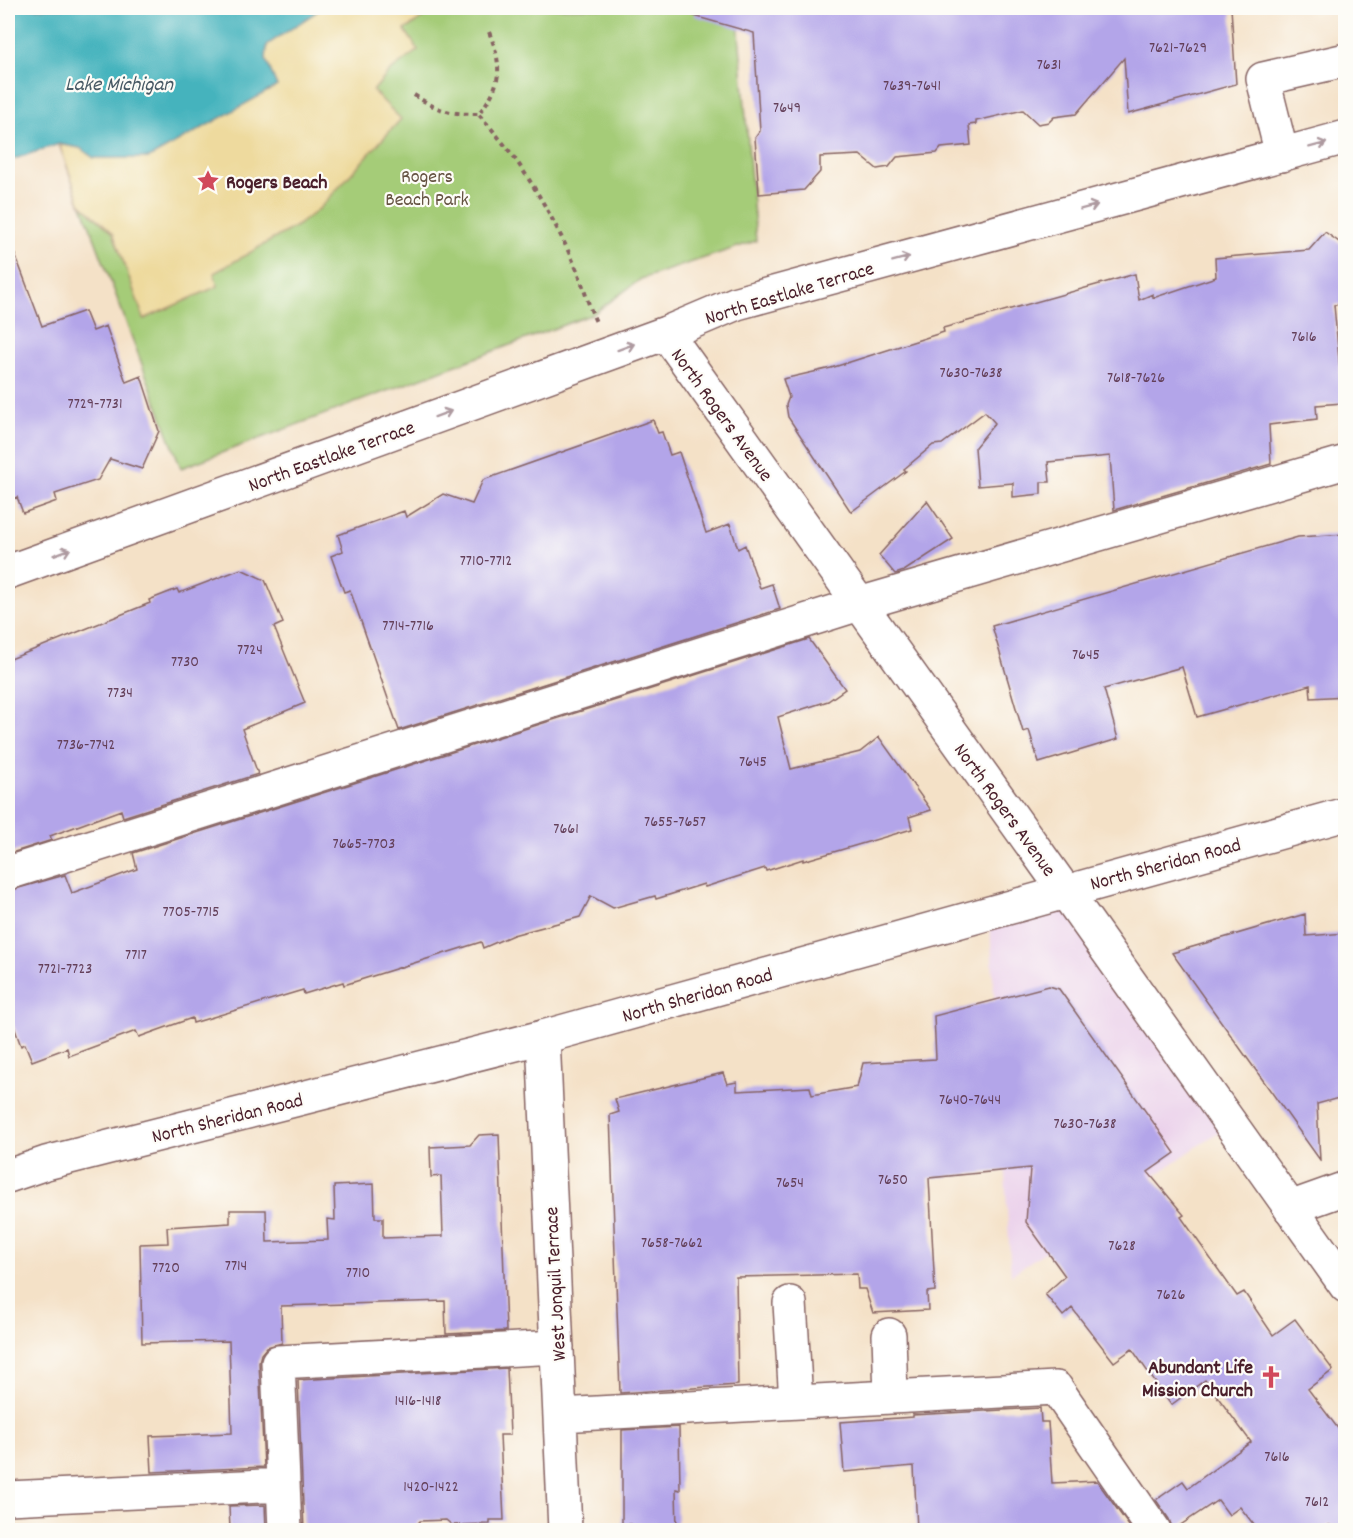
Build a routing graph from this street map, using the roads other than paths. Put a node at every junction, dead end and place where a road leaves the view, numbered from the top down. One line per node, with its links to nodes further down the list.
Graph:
1 (1346, 60): 3 (street)
2 (1346, 137): 3 (street, North Eastlake Terrace, one-way to 2)
3 (1282, 155): 4 (street, North Eastlake Terrace, one-way to 3)
4 (666, 333): 6 (street, North Eastlake Terrace, one-way to 4); 7 (street, North Rogers Avenue)
5 (1346, 462): 7 (street)
6 (8, 572)
7 (860, 604): 9 (street); 10 (street, North Rogers Avenue)
8 (1346, 814): 10 (street, North Sheridan Road)
9 (8, 873)
10 (1065, 891): 11 (street, North Sheridan Road); 16 (street, North Rogers Avenue)
11 (543, 1037): 12 (street, North Sheridan Road); 20 (street, West Jonquil Terrace)
12 (46, 1163): 13 (street, North Sheridan Road); 14 (street, North Sheridan Road)
13 (8, 1166)
14 (8, 1176)
15 (1346, 1188): 16 (street)
16 (1290, 1208): 17 (street, North Rogers Avenue)
17 (1346, 1286)
18 (790, 1303): 22 (street)
19 (889, 1335): 21 (street)
20 (557, 1347): 23 (street, West Jonquil Terrace); 24 (street)
21 (891, 1397): 22 (street); 28 (street)
22 (796, 1402): 23 (street)
23 (560, 1415): 27 (street, West Jonquil Terrace)
24 (282, 1485): 25 (street); 26 (street)
25 (8, 1498)
26 (285, 1530)
27 (565, 1530)
28 (1154, 1530)

